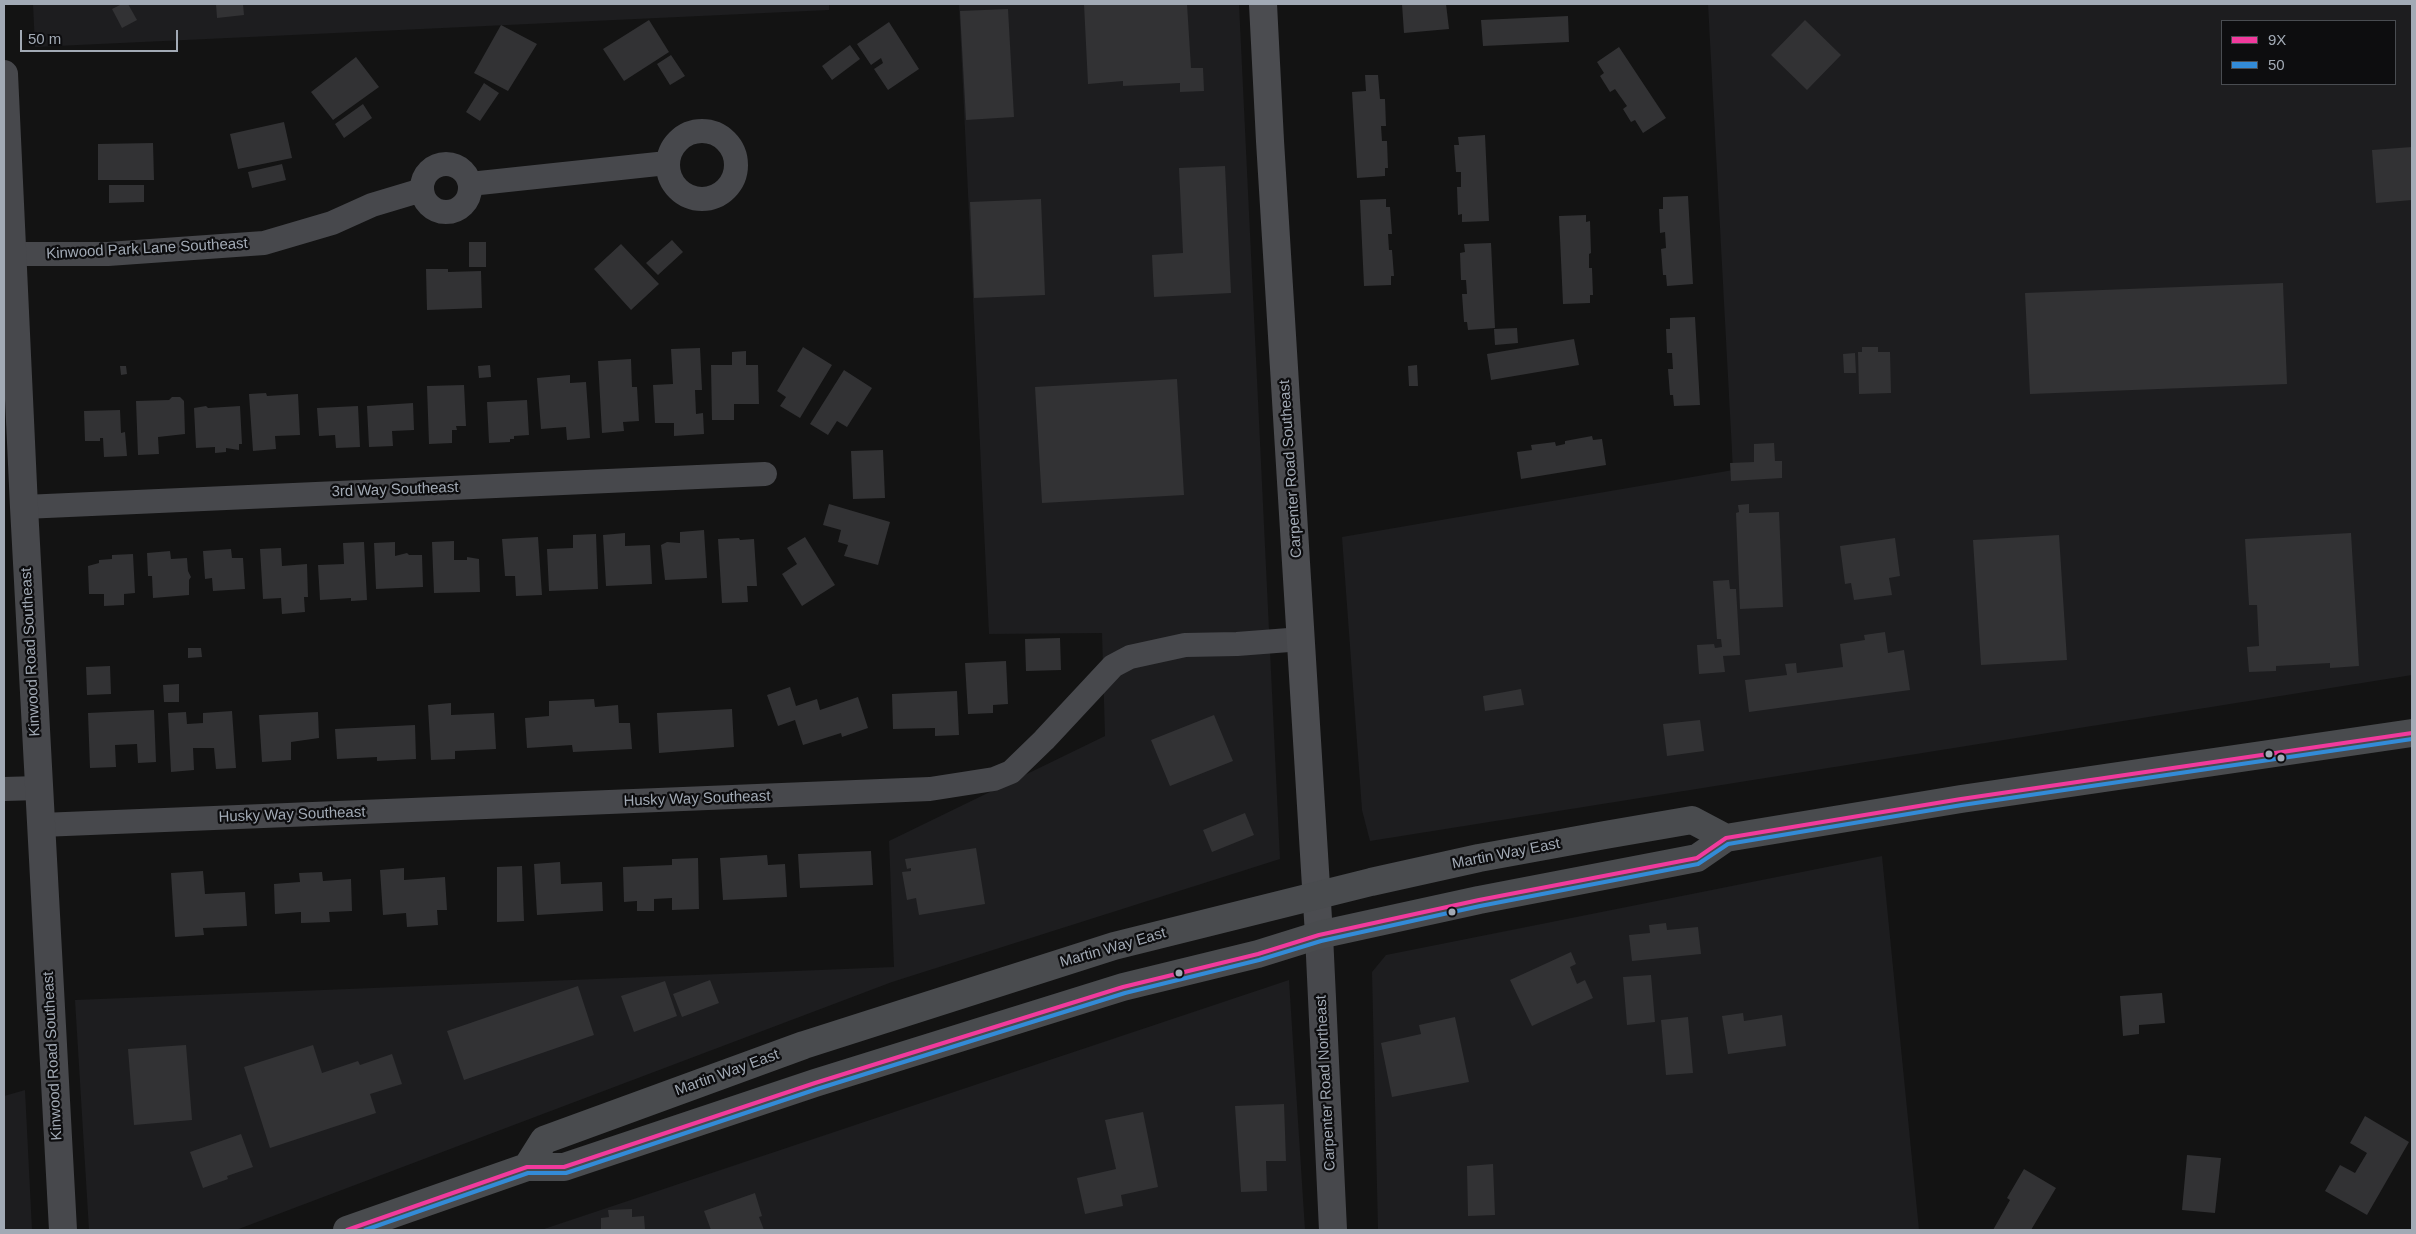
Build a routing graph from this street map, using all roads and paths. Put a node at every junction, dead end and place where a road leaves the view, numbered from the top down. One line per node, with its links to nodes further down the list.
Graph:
1 (1263, 4): 10 (main road, Carpenter Road Southeast)
2 (4, 74): 6 (street, Kinwood Road Southeast)
3 (667, 163): 4 (street)
4 (470, 184): 5 (street); 5 (street)
5 (422, 190): 7 (street, Kinwood Park Lane Southeast)
6 (8, 222): 7 (street, Kinwood Road Southeast)
7 (13, 254): 9 (street, Kinwood Road Southeast)
8 (766, 474): 9 (street, 3rd Way Southeast)
9 (24, 507): 12 (street, Kinwood Road Southeast)
10 (1302, 638): 14 (street, Husky Way Southeast); 16 (main road, Carpenter Road Southeast)
11 (2412, 733): 15 (main road)
12 (39, 788): 13 (street); 14 (street, Kinwood Road Southeast)
13 (4, 789)
14 (41, 825): 19 (street, Kinwood Road Southeast)
15 (1726, 838): 16 (main road, Martin Way East); 17 (main road)
16 (1318, 895): 17 (main road, Carpenter Road Southeast); 18 (main road, Martin Way East)
17 (1319, 935): 18 (main road); 21 (street, Carpenter Road Northeast)
18 (527, 1167): 20 (main road)
19 (63, 1230)
20 (347, 1230)
21 (1333, 1230)

